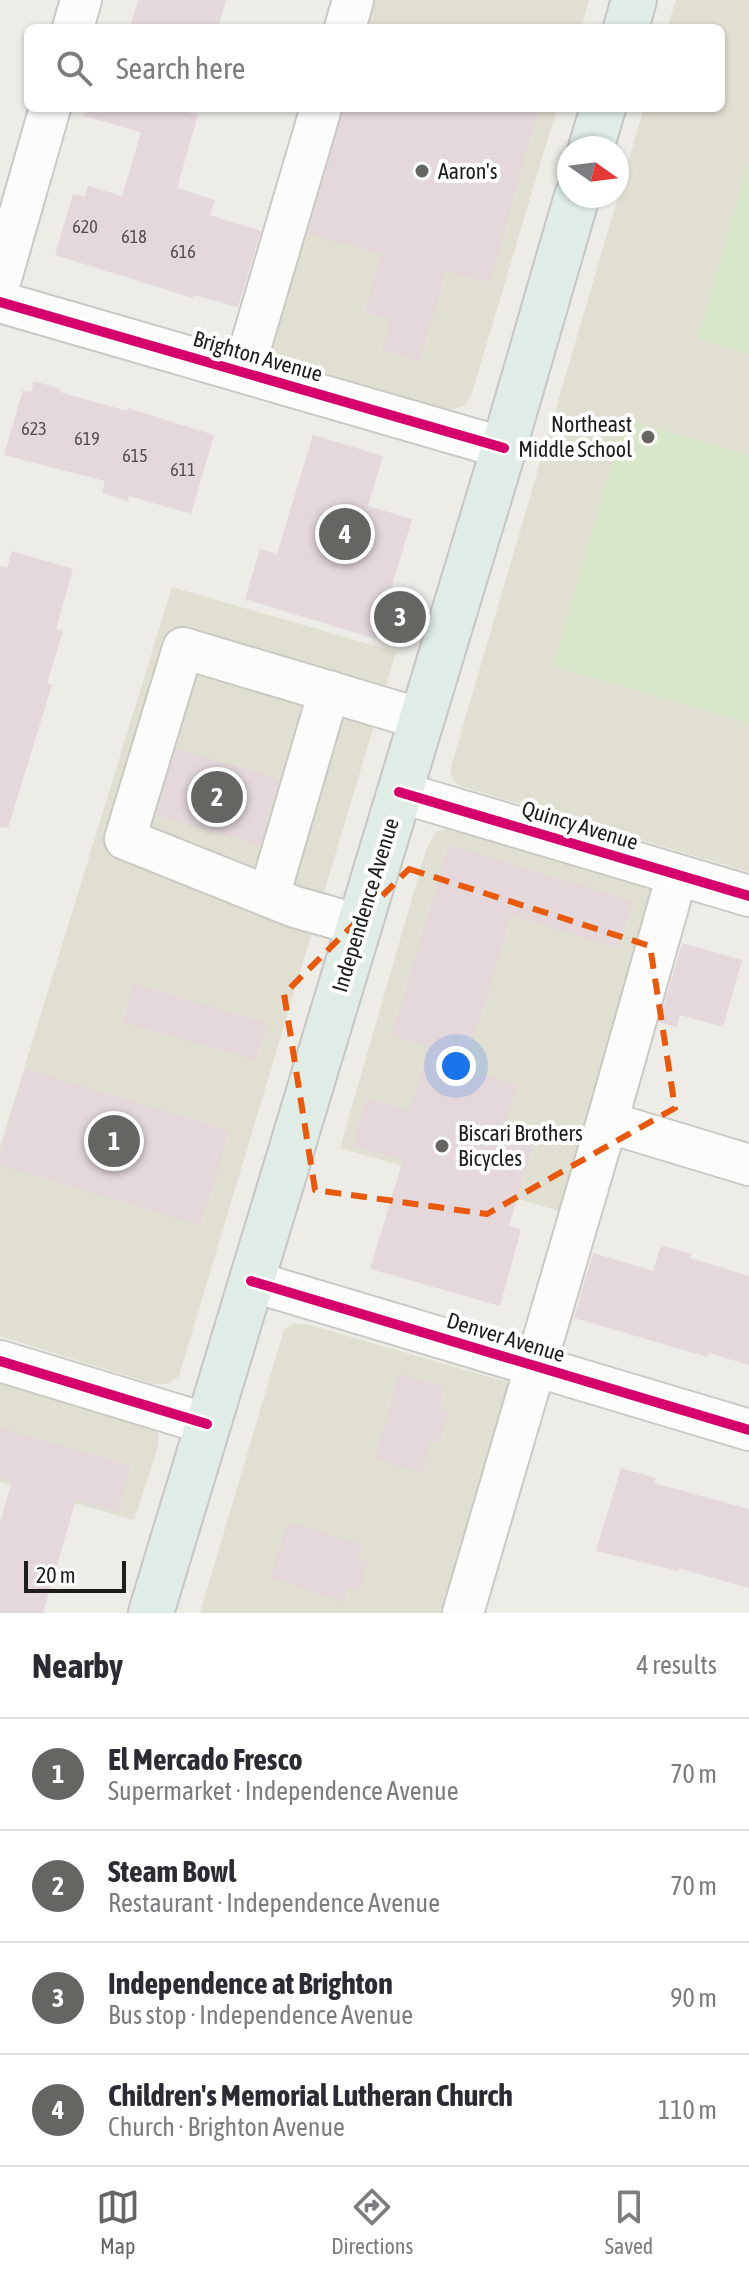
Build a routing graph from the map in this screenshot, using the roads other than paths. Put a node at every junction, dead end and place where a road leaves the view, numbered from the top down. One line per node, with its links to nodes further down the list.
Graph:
1 (81, 0): 4 (street)
2 (353, 0): 5 (street)
3 (634, 0): 6 (main road)
4 (74, 24)
5 (346, 24)
6 (627, 24)
7 (49, 112): 12 (street)
8 (320, 112): 14 (street)
9 (602, 112): 10 (main road)
10 (595, 136)
11 (574, 208): 15 (main road, Independence Avenue)
12 (0, 282)
13 (0, 302): 14 (street, Brighton Avenue)
14 (243, 372): 15 (street, Brighton Avenue)
15 (504, 448): 17 (main road, Independence Avenue)
16 (329, 691): 17 (street); 20 (street); 20 (street)
17 (421, 719): 18 (main road, Independence Avenue)
18 (399, 792): 19 (street, Quincy Avenue); 22 (main road, Independence Avenue)
19 (677, 875): 21 (street, Quincy Avenue); 23 (street)
20 (269, 896): 22 (street)
21 (749, 896)
22 (359, 925): 25 (main road, Independence Avenue)
23 (607, 1122): 24 (street); 27 (street)
24 (749, 1165)
25 (251, 1281): 27 (street, Denver Avenue); 28 (main road, Independence Avenue)
26 (0, 1361): 28 (street)
27 (535, 1367): 29 (street, Denver Avenue); 31 (street)
28 (207, 1424): 30 (main road, Independence Avenue)
29 (749, 1430)
30 (151, 1613)
31 (463, 1613)

